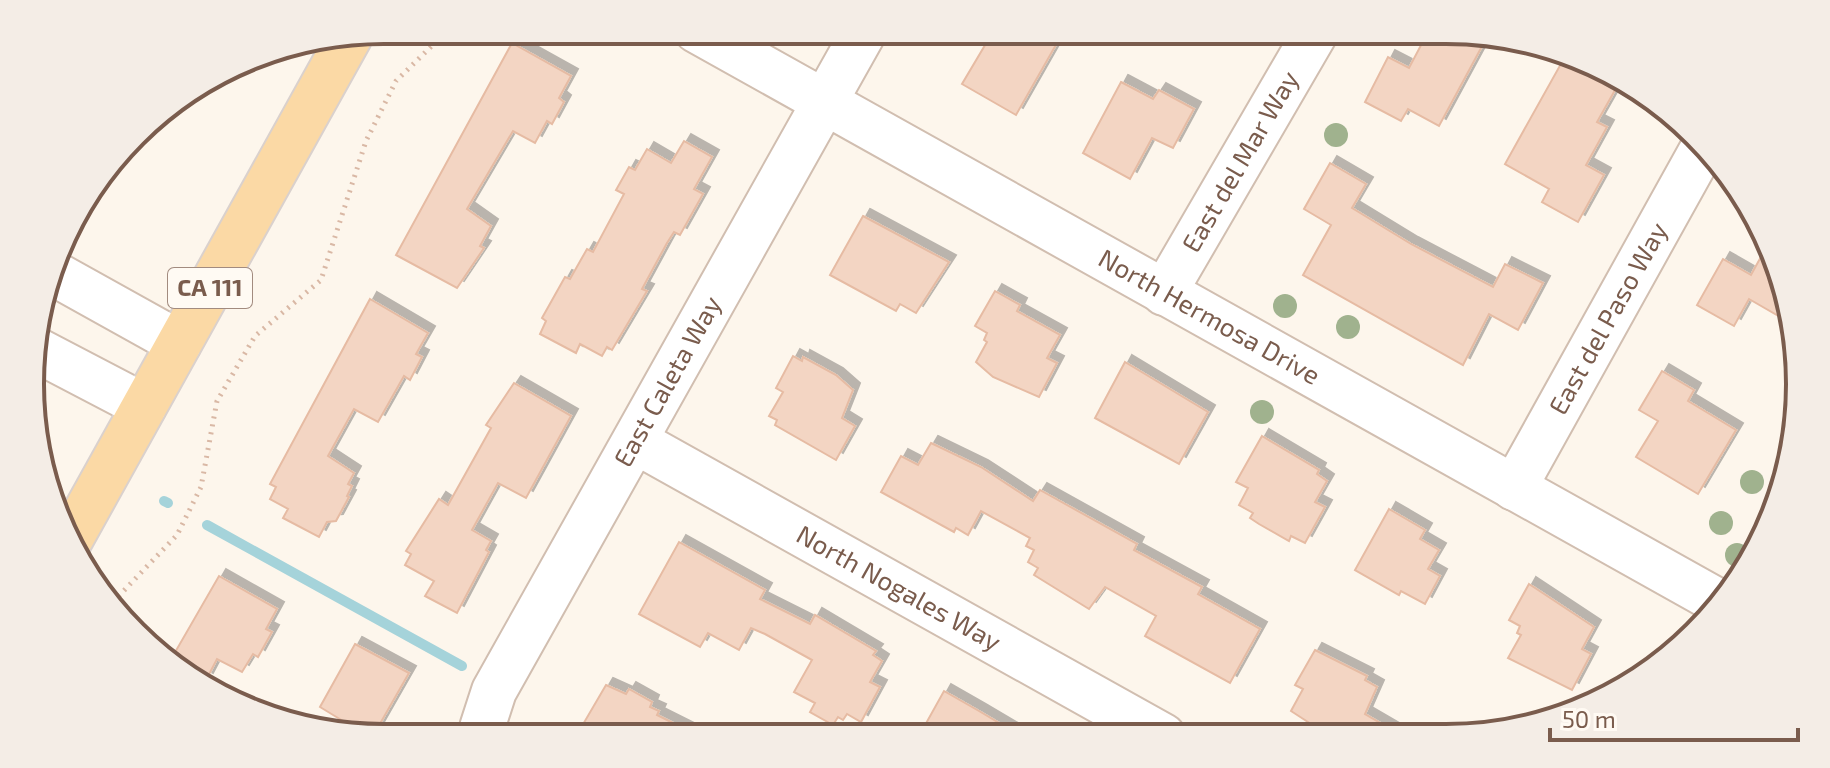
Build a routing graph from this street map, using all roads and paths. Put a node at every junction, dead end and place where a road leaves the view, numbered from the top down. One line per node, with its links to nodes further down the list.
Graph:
1 (434, 44): 16 (path)
2 (721, 44): 6 (street, North Hermosa Drive)
3 (857, 44): 6 (street, East Caleta Way)
4 (1309, 44): 9 (street, East del Mar Way)
5 (340, 47): 10 (main road, CA 111)
6 (824, 103): 9 (street, North Hermosa Drive); 13 (street, East Caleta Way)
7 (1698, 156): 14 (street, East del Paso Way)
8 (61, 277): 10 (street)
9 (1164, 293): 14 (street, North Hermosa Drive)
10 (179, 343): 12 (main road, CA 111)
11 (46, 355): 12 (street)
12 (144, 406): 15 (main road, CA 111)
13 (635, 441): 18 (street, East Caleta Way); 19 (street, North Nogales Way)
14 (1514, 488): 17 (street, North Hermosa Drive)
15 (76, 528)
16 (118, 596)
17 (1711, 597)
18 (483, 724)
19 (1142, 724)

